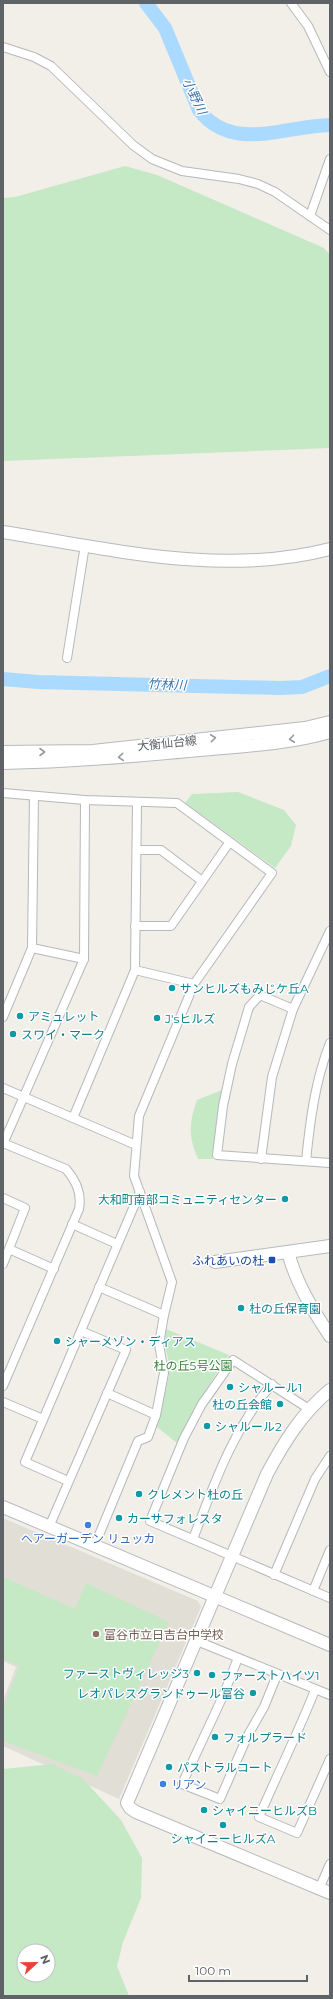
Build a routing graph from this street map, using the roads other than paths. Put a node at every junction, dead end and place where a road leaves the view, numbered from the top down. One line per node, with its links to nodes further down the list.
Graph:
1 (290, 3): 3 (street)
2 (3, 47): 5 (street)
3 (330, 72)
4 (330, 158): 5 (street)
5 (310, 216): 6 (street)
6 (330, 230)
7 (3, 532): 8 (street)
8 (85, 545): 9 (street); 10 (street)
9 (330, 549)
10 (67, 658)
11 (330, 722): 13 (street, 大衡仙台線, one-way to 11)
12 (330, 732): 14 (street, 大衡仙台線, one-way to 14)
13 (3, 752)
14 (3, 763)
15 (3, 793): 16 (street)
16 (34, 796): 17 (street); 24 (street)
17 (85, 800): 18 (street); 25 (street)
18 (137, 803): 19 (street); 20 (street)
19 (229, 843): 21 (street); 27 (street)
20 (137, 850): 21 (street); 22 (street)
21 (202, 881): 22 (street)
22 (135, 926): 26 (street)
23 (330, 930): 28 (street)
24 (32, 948): 25 (street); 29 (street)
25 (84, 959): 32 (street)
26 (135, 970): 27 (street); 33 (street)
27 (194, 984): 35 (street)
28 (293, 1008): 36 (street); 36 (street)
29 (3, 1016)
30 (330, 1043): 37 (street)
31 (3, 1088): 32 (street)
32 (24, 1098): 33 (street); 34 (street)
33 (74, 1118): 35 (street)
34 (3, 1143): 41 (street)
35 (136, 1144): 39 (street)
36 (261, 1159): 37 (street)
37 (306, 1161): 38 (street)
38 (330, 1163)
39 (140, 1192): 42 (street); 50 (street)
40 (3, 1198): 44 (street)
41 (72, 1224): 42 (street); 48 (street)
42 (117, 1244): 49 (street)
43 (330, 1246): 45 (street)
44 (10, 1249): 47 (street); 48 (street)
45 (288, 1252): 46 (street); 52 (street)
46 (215, 1262)
47 (3, 1264)
48 (54, 1269): 54 (street)
49 (99, 1287): 50 (street); 51 (street)
50 (164, 1315): 59 (street)
51 (81, 1331): 56 (street); 60 (street)
52 (330, 1336)
53 (272, 1384): 58 (street); 65 (street); 65 (street)
54 (3, 1386)
55 (330, 1390): 58 (street)
56 (107, 1394): 59 (street); 62 (street)
57 (3, 1402): 60 (street)
58 (309, 1409): 68 (street)
59 (156, 1415): 66 (street)
60 (43, 1419): 62 (street)
61 (330, 1456): 69 (street)
62 (68, 1481): 64 (street)
63 (3, 1507): 64 (street)
64 (49, 1527): 66 (street)
65 (192, 1539): 68 (street)
66 (94, 1547): 71 (street)
67 (330, 1550): 70 (street)
68 (232, 1556): 69 (street); 71 (street)
69 (274, 1575): 70 (street)
70 (313, 1591): 72 (street)
71 (214, 1597): 73 (street); 74 (street)
72 (330, 1598)
73 (197, 1641): 75 (street); 81 (street)
74 (330, 1645)
75 (238, 1658): 76 (street); 76 (street)
76 (277, 1674): 77 (street)
77 (315, 1690): 78 (street); 79 (street)
78 (330, 1695)
79 (330, 1759)
80 (330, 1864): 81 (street)
81 (325, 1891)

